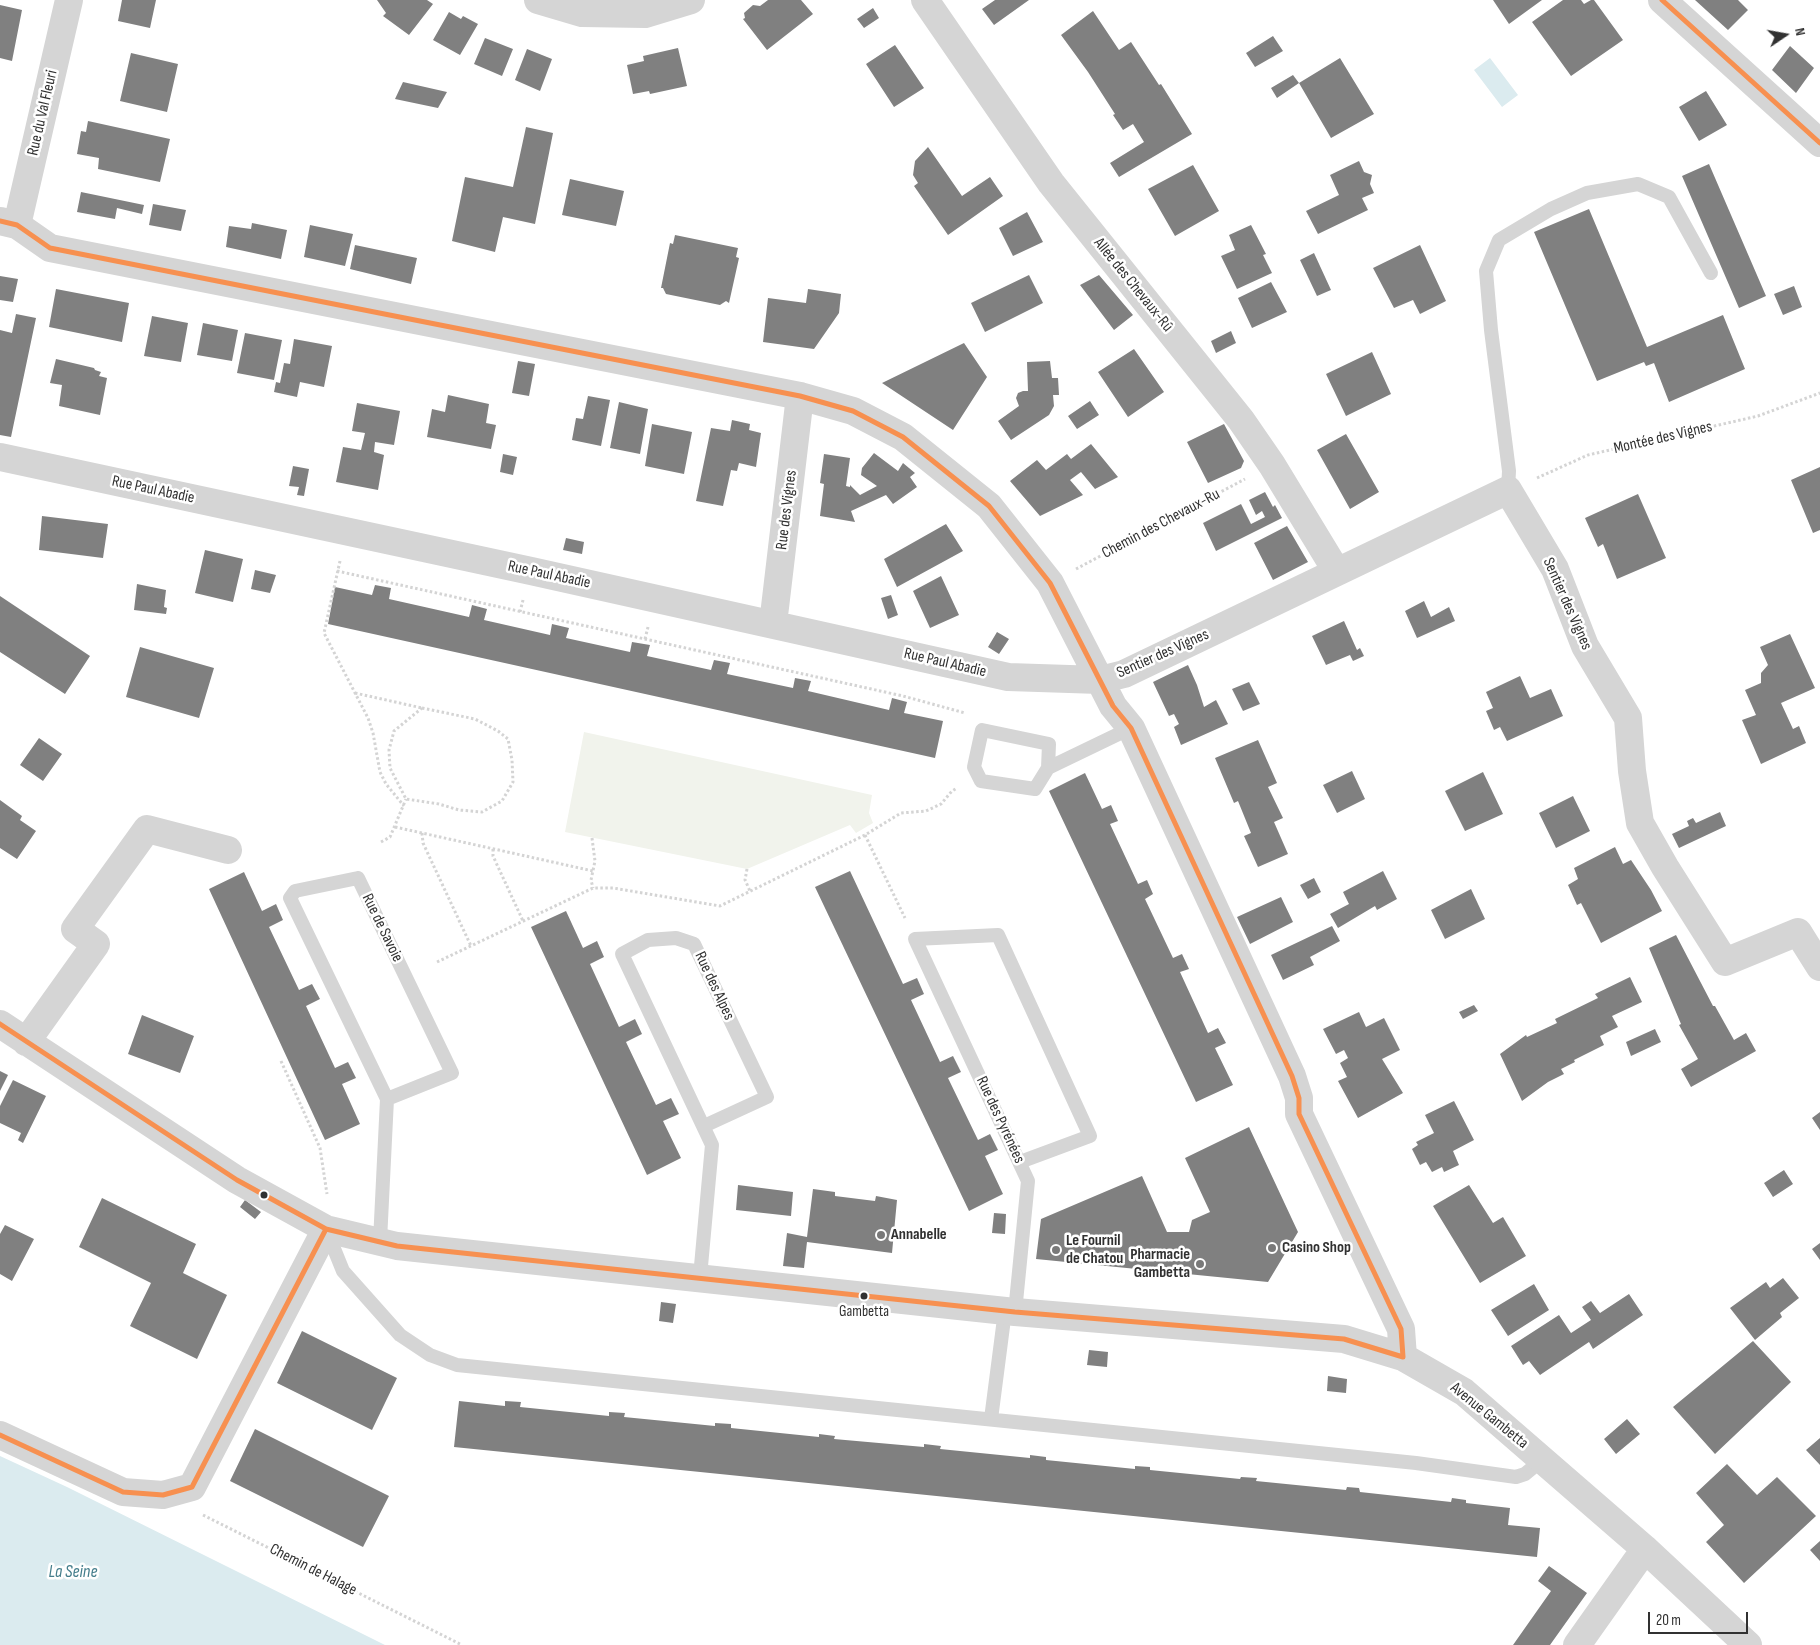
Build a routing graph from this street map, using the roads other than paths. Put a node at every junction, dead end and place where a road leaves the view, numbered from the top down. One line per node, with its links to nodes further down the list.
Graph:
1 (69, 0): 7 (street, Rue du Val Fleuri)
2 (538, 0): 3 (street)
3 (691, 0)
4 (926, 0): 12 (street, Allée des Chevaux-Rû)
5 (1662, 0): 6 (street)
6 (1820, 143)
7 (8, 223): 9 (street)
8 (1711, 274): 11 (lane)
9 (800, 396): 13 (street, Rue des Vignes); 14 (street)
10 (0, 457): 13 (street, Rue Paul Abadie)
11 (1508, 490): 12 (street, Sentier des Vignes); 18 (street, Sentier des Vignes)
12 (1337, 572): 14 (street, Sentier des Vignes)
13 (773, 624): 14 (street, Rue Paul Abadie)
14 (1100, 680): 15 (street)
15 (1131, 728): 16 (lane); 28 (street)
16 (1048, 768): 16 (lane)
17 (228, 850): 20 (street)
18 (1820, 967)
19 (0, 1024): 20 (street, Avenue Gambetta)
20 (26, 1042): 24 (street, Avenue Gambetta)
21 (386, 1099): 21 (lane, Rue de Savoie); 25 (lane, Rue de Savoie)
22 (704, 1126): 22 (lane, Rue des Alpes); 26 (lane, Rue des Alpes)
23 (1020, 1162): 23 (lane, Rue des Pyrénées); 27 (lane, Rue des Pyrénées)
24 (326, 1228): 25 (street, Avenue Gambetta); 29 (lane); 30 (street)
25 (380, 1242): 26 (street, Avenue Gambetta)
26 (700, 1277): 27 (street, Avenue Gambetta)
27 (1010, 1311): 28 (street, Avenue Gambetta); 29 (lane, Rue des Pyrénées)
28 (1403, 1357): 31 (street, Avenue Gambetta)
29 (991, 1419): 31 (lane)
30 (0, 1435)
31 (1542, 1460): 32 (street, Avenue Gambetta)
32 (1645, 1549): 33 (street); 34 (street, Avenue Gambetta)
33 (1577, 1645)
34 (1748, 1645)

